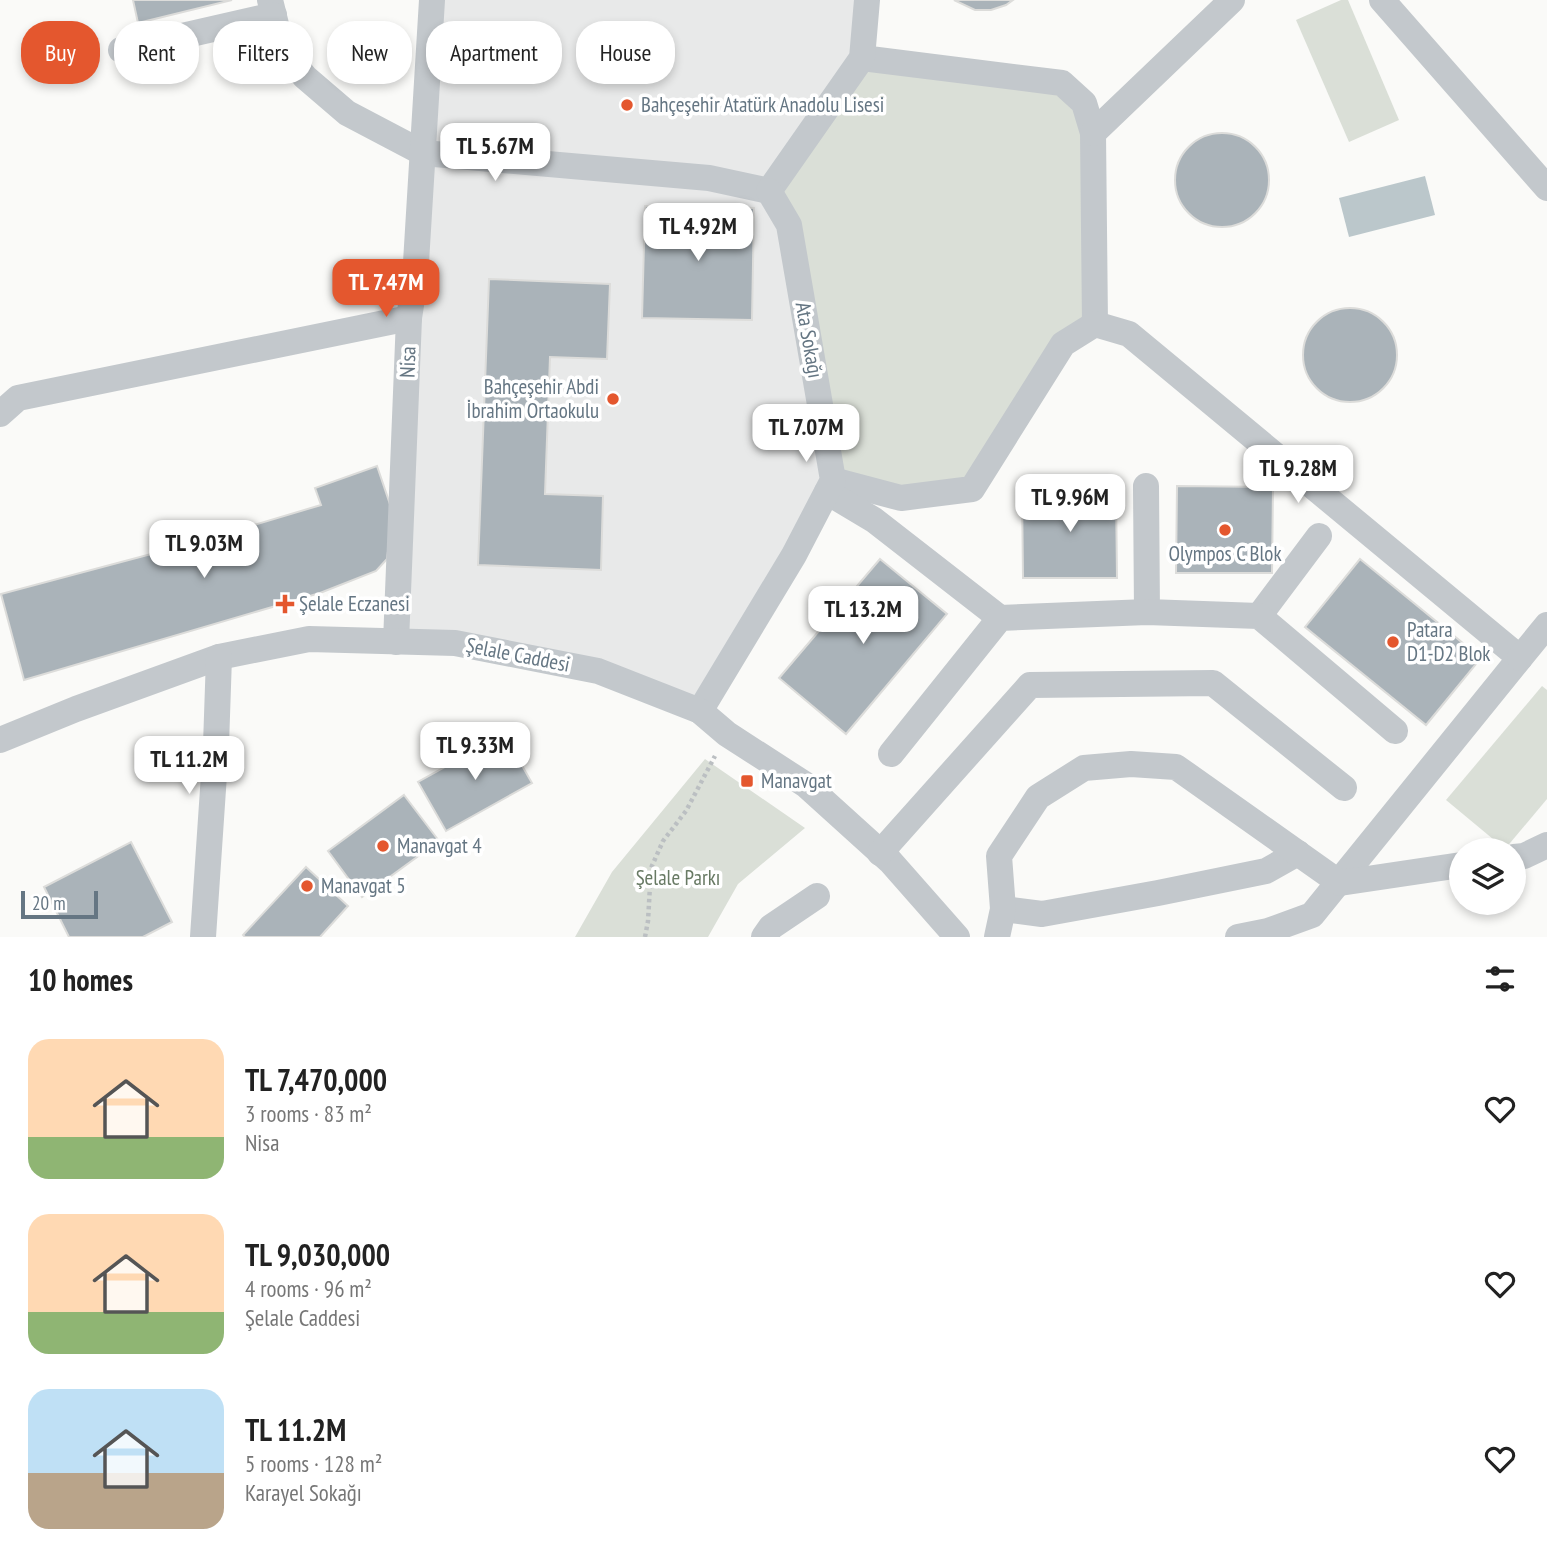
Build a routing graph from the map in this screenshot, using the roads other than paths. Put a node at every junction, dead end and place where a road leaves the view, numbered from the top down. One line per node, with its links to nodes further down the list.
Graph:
1 (432, 0): 9 (street, Nisa)
2 (867, 0): 7 (street)
3 (1232, 0): 8 (street)
4 (1382, 0): 10 (street)
5 (272, 7): 6 (street); 9 (street)
6 (199, 28)
7 (862, 58): 8 (street); 11 (street)
8 (1093, 133): 13 (street)
9 (423, 153): 11 (street); 12 (street, Nisa)
10 (1547, 188)
11 (769, 191): 15 (street, Ata Sokağı)
12 (409, 318): 14 (street); 22 (street, Nisa)
13 (1095, 324): 15 (street); 24 (street)
14 (0, 414)
15 (830, 486): 20 (street); 25 (street)
16 (1146, 486): 18 (street)
17 (1319, 536): 19 (street)
18 (1147, 612): 19 (street); 20 (street)
19 (1259, 616): 26 (street)
20 (1000, 618): 28 (street)
21 (1547, 625): 24 (street)
22 (396, 642): 23 (street, Şelale Caddesi); 25 (street, Şelale Caddesi)
23 (219, 657): 27 (street, Şelale Caddesi); 39 (street)
24 (1520, 658): 35 (street)
25 (700, 711): 31 (street, Şelale Caddesi)
26 (1395, 732)
27 (0, 740)
28 (891, 754)
29 (1344, 788): 31 (street)
30 (1547, 845): 33 (street)
31 (880, 853): 41 (street, Şelale Caddesi)
32 (1298, 853): 35 (street); 37 (street); 37 (street)
33 (1526, 855)
34 (1449, 867): 35 (street)
35 (1340, 883): 38 (street)
36 (817, 896): 40 (street)
37 (1003, 909): 42 (street)
38 (1315, 926): 43 (street)
39 (203, 937)
40 (764, 937)
41 (957, 937)
42 (997, 937)
43 (1238, 937)

